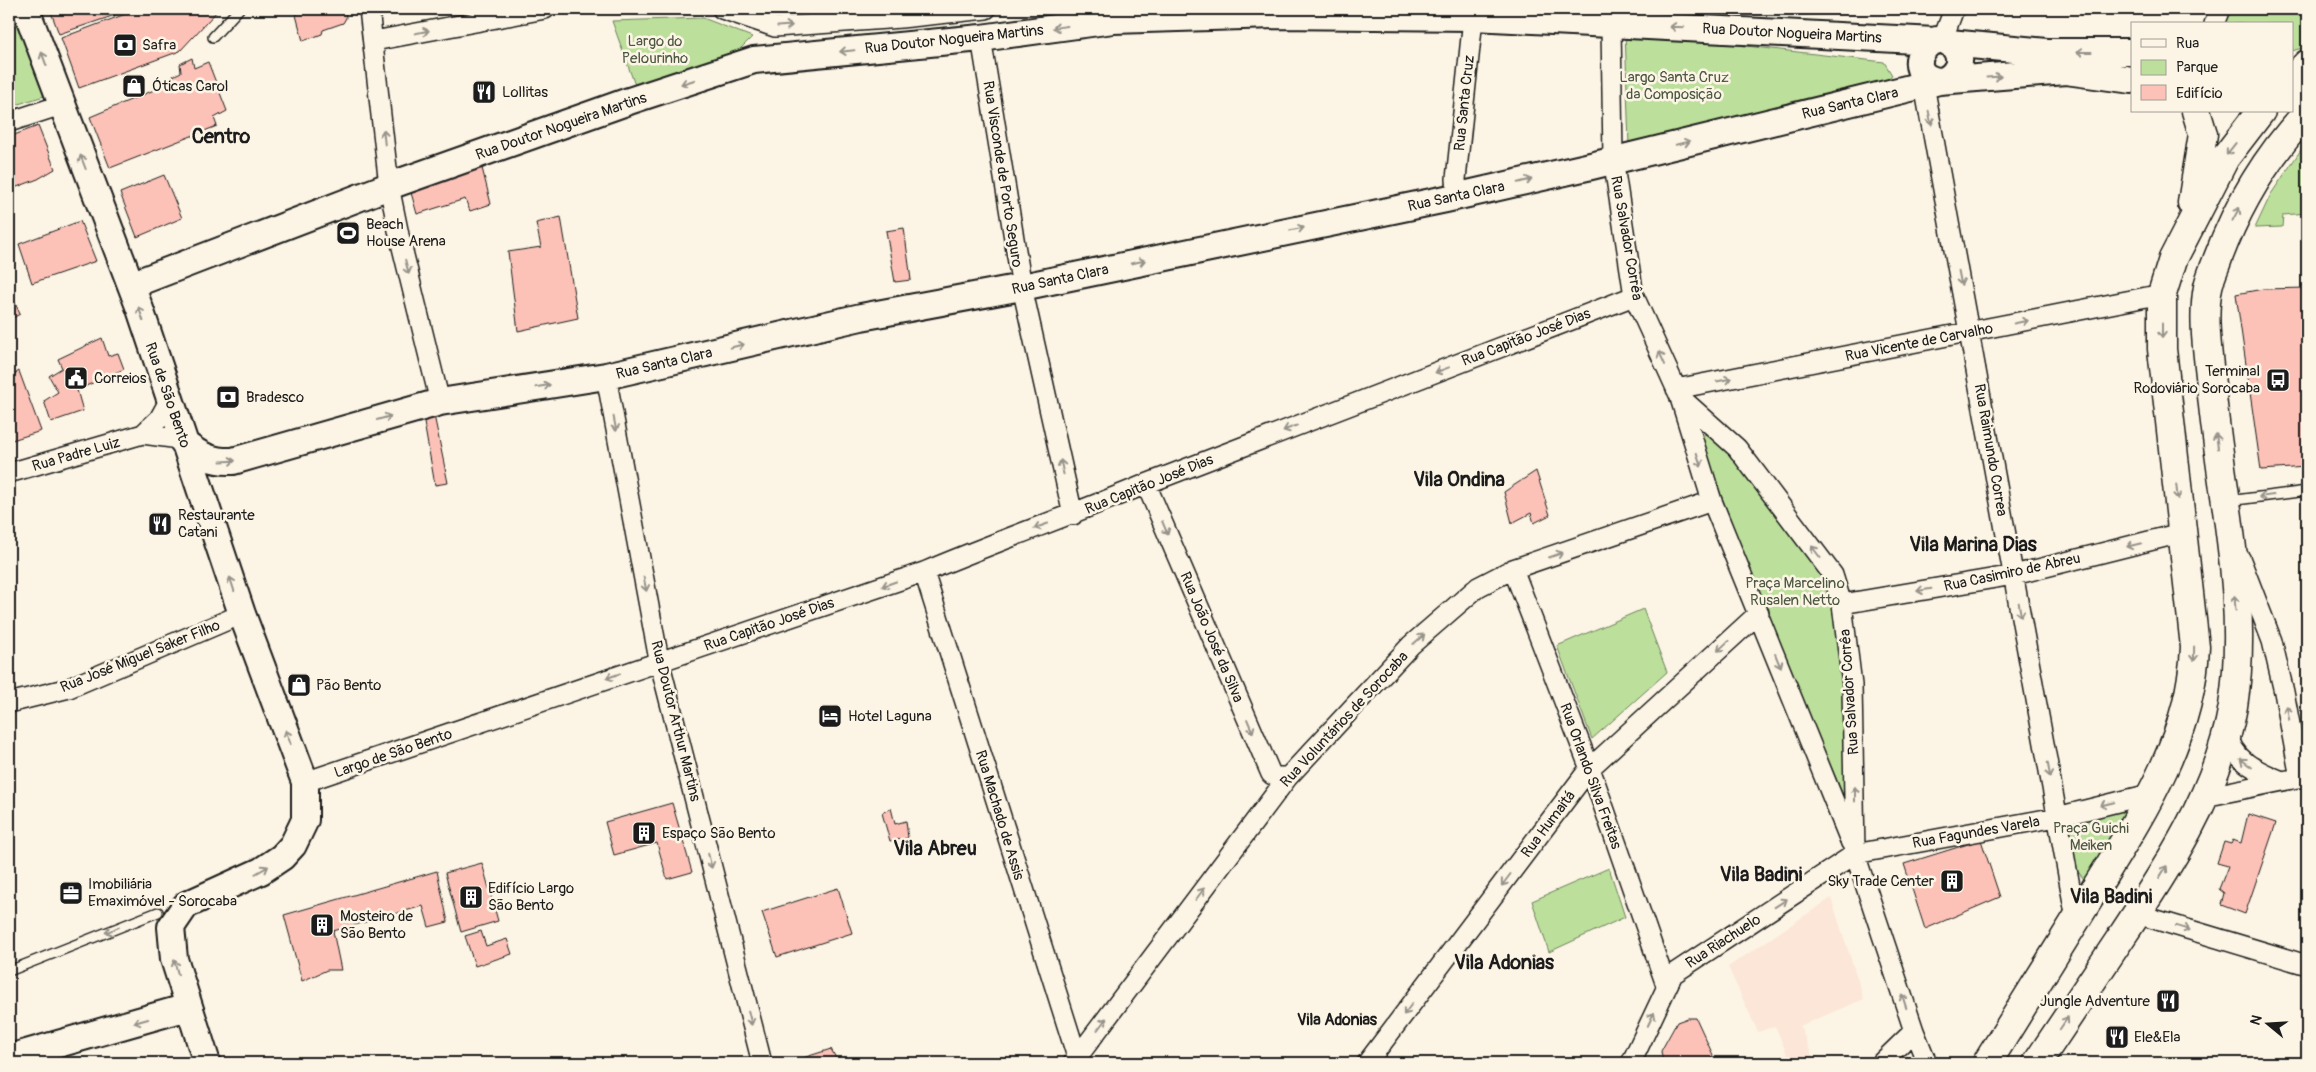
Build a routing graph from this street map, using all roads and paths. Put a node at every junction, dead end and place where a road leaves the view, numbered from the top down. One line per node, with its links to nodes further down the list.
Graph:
1 (26, 9): 28 (main road, Rua de São Bento, one-way to 1)
2 (239, 9): 15 (lane)
3 (369, 9): 17 (street)
4 (545, 9): 17 (street, one-way to 4)
5 (722, 9): 9 (street, one-way to 9)
6 (986, 9): 9 (street)
7 (1954, 9): 18 (street)
8 (2220, 9): 13 (street)
9 (900, 13)
10 (1473, 13): 11 (main road, Rua Doutor Nogueira Martins); 14 (main road, Rua Doutor Nogueira Martins); 35 (street, Rua Santa Cruz)
11 (1114, 14): 12 (main road, Rua Doutor Nogueira Martins)
12 (1088, 16): 16 (main road, Rua Doutor Nogueira Martins, one-way to 16)
13 (2215, 22)
14 (1616, 25): 18 (main road, Rua Doutor Nogueira Martins, one-way to 14); 33 (street, Rua Salvador Corrêa)
15 (213, 37)
16 (981, 38): 34 (main road, Rua Doutor Nogueira Martins, one-way to 34); 38 (street, Rua Visconde de Porto Seguro)
17 (374, 40): 34 (street, one-way to 17)
18 (1942, 42): 19 (main road, Rua Doutor Nogueira Martins, one-way to 18); 24 (main road); 24 (main road)
19 (2131, 52)
20 (2294, 58): 21 (main road)
21 (2307, 60)
22 (2307, 64): 23 (main road)
23 (2294, 77)
24 (1932, 79): 25 (main road, Rua Santa Clara, one-way to 25); 33 (main road, Rua Santa Clara, one-way to 24); 41 (street, Rua Raimundo Correa, one-way to 41)
25 (2131, 80)
26 (2294, 98): 27 (main road)
27 (2307, 99)
28 (61, 105): 32 (street); 37 (main road, Rua de São Bento, one-way to 28)
29 (2196, 112): 36 (main road)
30 (2260, 112): 36 (main road, one-way to 36)
31 (2307, 113): 54 (main road, one-way to 31)
32 (9, 122)
33 (1619, 158): 35 (main road, Rua Santa Clara, one-way to 33); 40 (street, Rua Salvador Corrêa)
34 (389, 186): 37 (main road, Rua Doutor Nogueira Martins); 45 (street, one-way to 45)
35 (1461, 195): 38 (main road, Rua Santa Clara, one-way to 35)
36 (2189, 224): 39 (main road)
37 (130, 285): 44 (main road, Rua de São Bento, one-way to 37)
38 (1022, 287): 42 (main road, Rua Santa Clara, one-way to 38); 55 (street, Rua Visconde de Porto Seguro, one-way to 38)
39 (2162, 294): 41 (street, Rua Vicente de Carvalho, one-way to 39); 56 (main road, one-way to 56)
40 (1634, 296): 43 (street, Rua Salvador Corrêa, one-way to 40); 51 (street, Rua Capitão José Dias, one-way to 51)
41 (1970, 332): 43 (street, Rua Vicente de Carvalho, one-way to 41); 60 (street, Rua Raimundo Correa)
42 (606, 376): 45 (main road, Rua Santa Clara, one-way to 42); 64 (street, Rua Doutor Arthur Martins, one-way to 64)
43 (1678, 393): 46 (street, Rua Salvador Corrêa); 47 (street, Rua Salvador Corrêa)
44 (170, 399): 48 (street, Rua Padre Luiz); 49 (main road, Rua de São Bento)
45 (440, 402): 49 (main road, Rua Santa Clara, one-way to 45)
46 (1712, 425): 47 (street); 61 (street, Rua Salvador Corrêa, one-way to 46)
47 (1690, 432): 53 (street, Rua Salvador Corrêa, one-way to 53)
48 (143, 434): 49 (street, Rua Padre Luiz); 50 (street, Rua Padre Luiz)
49 (184, 443): 63 (main road, Rua de São Bento, one-way to 49)
50 (9, 473)
51 (1146, 484): 55 (street, Rua Capitão José Dias); 68 (street, Rua João José da Silva, one-way to 68)
52 (2307, 491): 54 (lane, one-way to 54)
53 (1712, 501): 58 (street, Rua Voluntários de Sorocaba, one-way to 53); 62 (street, Rua Salvador Corrêa)
54 (2225, 501): 57 (main road)
55 (1073, 515): 59 (street, Rua Capitão José Dias, one-way to 59)
56 (2181, 533): 60 (street, Rua Casimiro de Abreu, one-way to 60); 71 (main road, one-way to 71)
57 (2231, 537): 66 (main road, one-way to 57); 69 (street, one-way to 57)
58 (1513, 569): 67 (street, Rua Orlando Silva Freitas); 68 (street, Rua Voluntários de Sorocaba, one-way to 58)
59 (924, 572): 64 (street, Rua Capitão José Dias, one-way to 64); 84 (street, Rua Machado de Assis)
60 (2014, 576): 61 (street, Rua Casimiro de Abreu, one-way to 61); 73 (street, Rua Raimundo Correa, one-way to 73)
61 (1842, 604): 74 (street, Rua Salvador Corrêa, one-way to 61)
62 (1759, 613): 67 (street, Rua Humaitá, one-way to 67); 74 (street, Rua Salvador Corrêa, one-way to 74)
63 (242, 614): 65 (street, Rua José Miguel Saker Filho); 70 (main road, Rua de São Bento, one-way to 63)
64 (659, 660): 70 (street, Largo de São Bento, one-way to 70); 86 (street, Rua Doutor Arthur Martins, one-way to 86)
65 (9, 703)
66 (2226, 730): 69 (street, one-way to 66); 72 (main road)
67 (1589, 769): 80 (street, Rua Orlando Silva Freitas); 87 (street, Rua Humaitá, one-way to 87)
68 (1288, 777): 84 (street, Rua Voluntários de Sorocaba, one-way to 68)
69 (2296, 778): 72 (street)
70 (305, 782): 76 (main road, one-way to 70)
71 (2154, 793): 73 (street, Rua Fagundes Varela, one-way to 73); 77 (main road)
72 (2204, 797): 75 (main road, one-way to 72)
73 (2057, 817): 74 (street, Rua Fagundes Varela); 77 (street, Rua Raimundo Correa)
74 (1855, 854): 80 (street, Rua Riachuelo, one-way to 74); 82 (street, Rua Salvador Corrêa, one-way to 74)
75 (2137, 914): 78 (street, one-way to 78); 92 (main road, one-way to 75)
76 (164, 919): 79 (lane, one-way to 79); 81 (main road, one-way to 76)
77 (2076, 919): 91 (main road)
78 (2307, 965)
79 (9, 971)
80 (1666, 985): 88 (street, Rua Riachuelo, one-way to 80)
81 (188, 1007): 83 (main road, one-way to 83); 85 (main road)
82 (1914, 1030): 89 (street); 90 (street, Rua Salvador Corrêa)
83 (9, 1058)
84 (1075, 1060)
85 (207, 1063)
86 (762, 1063)
87 (1367, 1063)
88 (1631, 1063)
89 (1881, 1063)
90 (1927, 1063)
91 (1987, 1063)
92 (2037, 1063)

